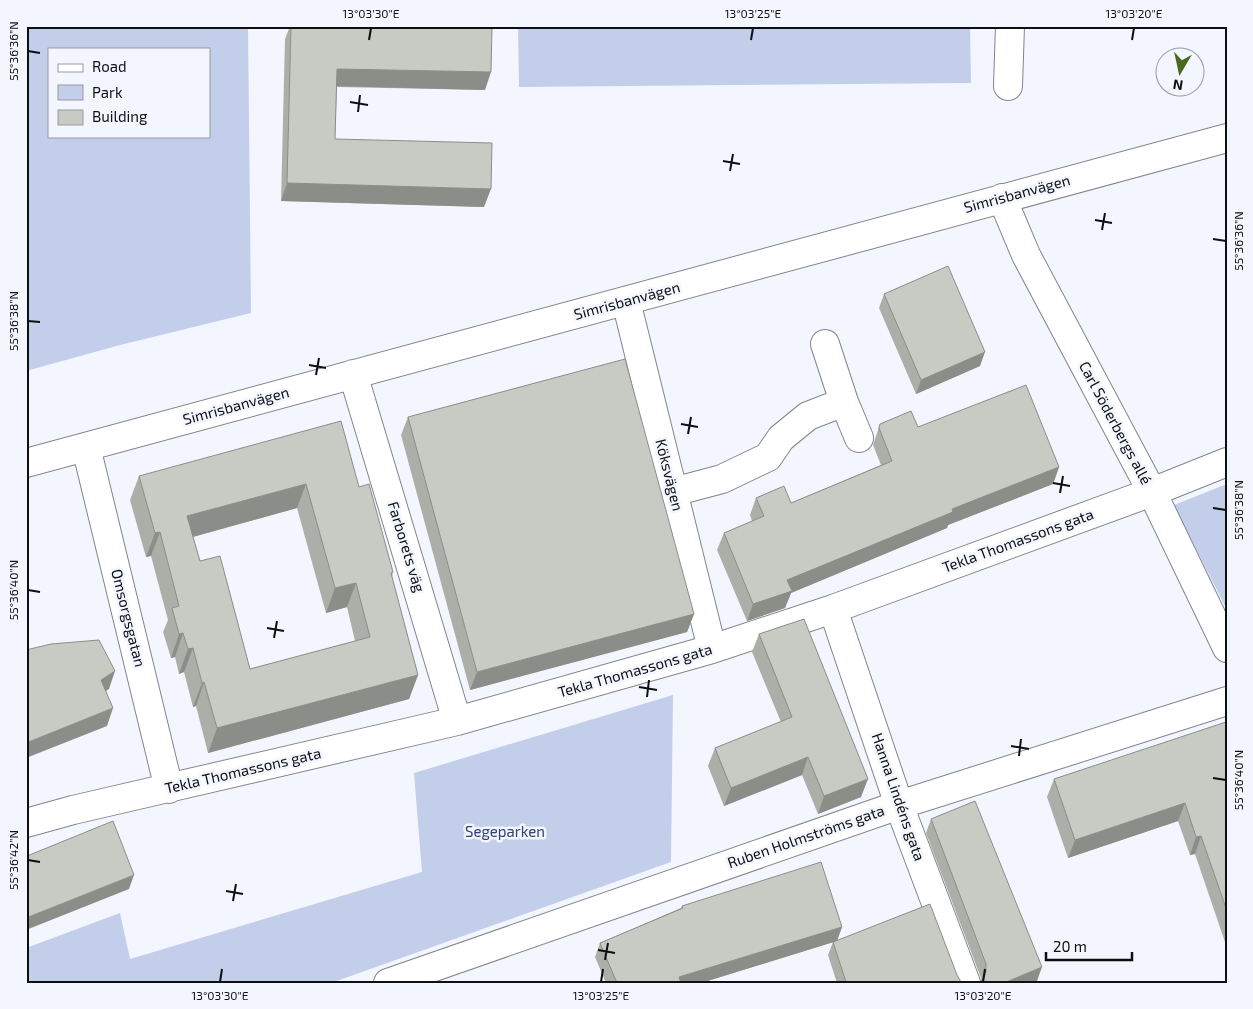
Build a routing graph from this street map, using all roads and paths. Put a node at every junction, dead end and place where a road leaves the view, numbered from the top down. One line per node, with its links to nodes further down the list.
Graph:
1 (1010, 26): 2 (street)
2 (1008, 86)
3 (1227, 138): 4 (street, Simrisbanvägen)
4 (1002, 198): 5 (street, Simrisbanvägen); 14 (street, Carl Söderbergs allé)
5 (626, 301): 7 (street, Simrisbanvägen); 13 (street, Köksvägen)
6 (825, 344): 8 (street)
7 (354, 374): 10 (street, Simrisbanvägen); 19 (street, Farborets väg)
8 (844, 402): 9 (street); 13 (street)
9 (859, 438)
10 (86, 447): 12 (street, Simrisbanvägen); 20 (street, Omsorgsgatan)
11 (1227, 462): 14 (street, Tekla Thomassons gata)
12 (26, 463)
13 (673, 492): 17 (street, Köksvägen)
14 (1152, 492): 15 (street, Tekla Thomassons gata); 16 (street, Carl Söderbergs allé)
15 (833, 609): 17 (street, Tekla Thomassons gata); 21 (street, Hanna Lindéns gata)
16 (1227, 648)
17 (712, 649): 19 (street, Tekla Thomassons gata)
18 (1227, 701): 21 (street, Ruben Holmströms gata)
19 (457, 721): 20 (street, Tekla Thomassons gata)
20 (169, 789): 22 (street, Tekla Thomassons gata)
21 (899, 805): 23 (street, Ruben Holmströms gata); 24 (street, Hanna Lindéns gata)
22 (26, 823)
23 (388, 983)
24 (966, 983)

